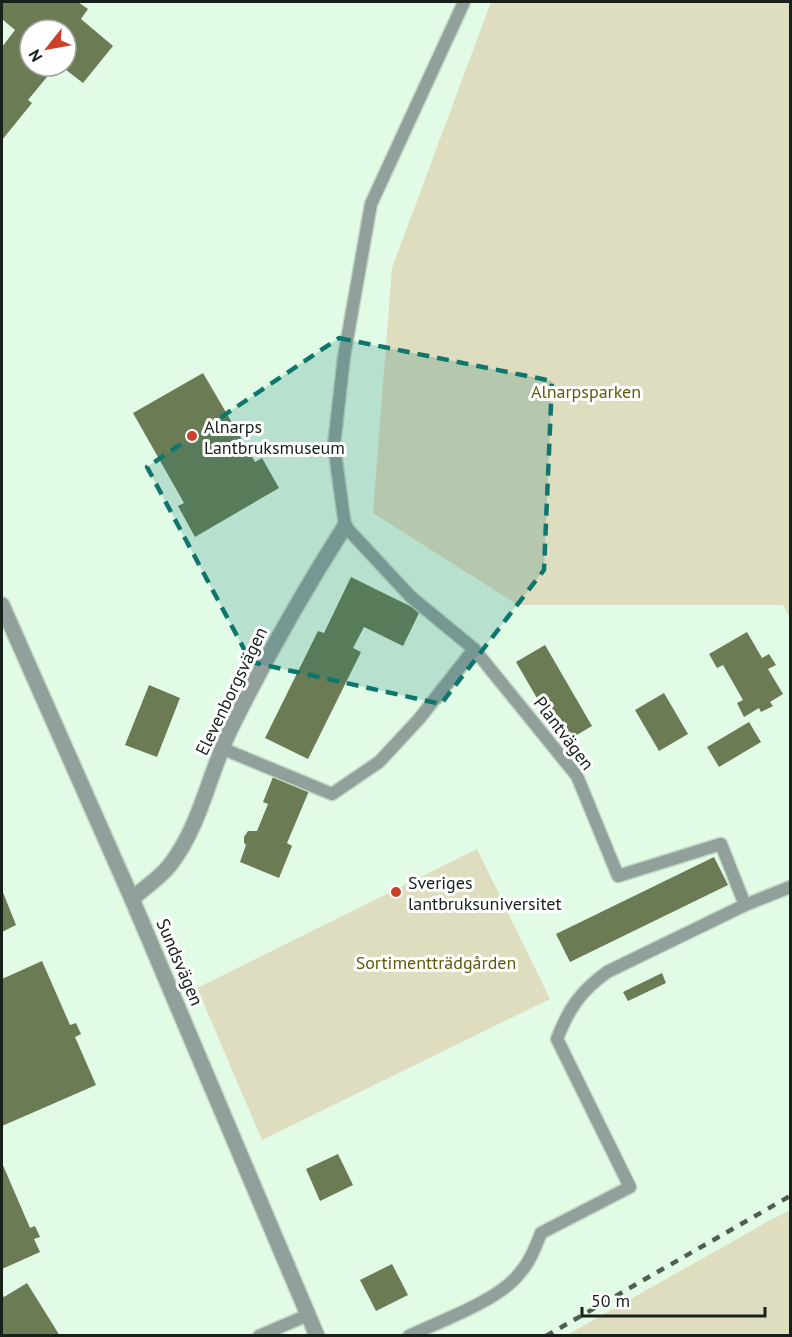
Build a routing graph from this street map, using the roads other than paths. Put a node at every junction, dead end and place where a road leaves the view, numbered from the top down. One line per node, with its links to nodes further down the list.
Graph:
1 (464, 2): 2 (lane)
2 (345, 526): 4 (lane, Plantvägen); 5 (street, Elevenborgsvägen)
3 (2, 605): 7 (street, Sundsvägen)
4 (474, 649): 5 (lane); 8 (lane, Plantvägen)
5 (221, 748): 7 (street, Elevenborgsvägen)
6 (790, 887): 8 (lane)
7 (132, 898): 9 (street, Sundsvägen)
8 (745, 905): 12 (lane)
9 (308, 1315): 10 (lane); 11 (street, Sundsvägen)
10 (259, 1335)
11 (317, 1335)
12 (409, 1335)

